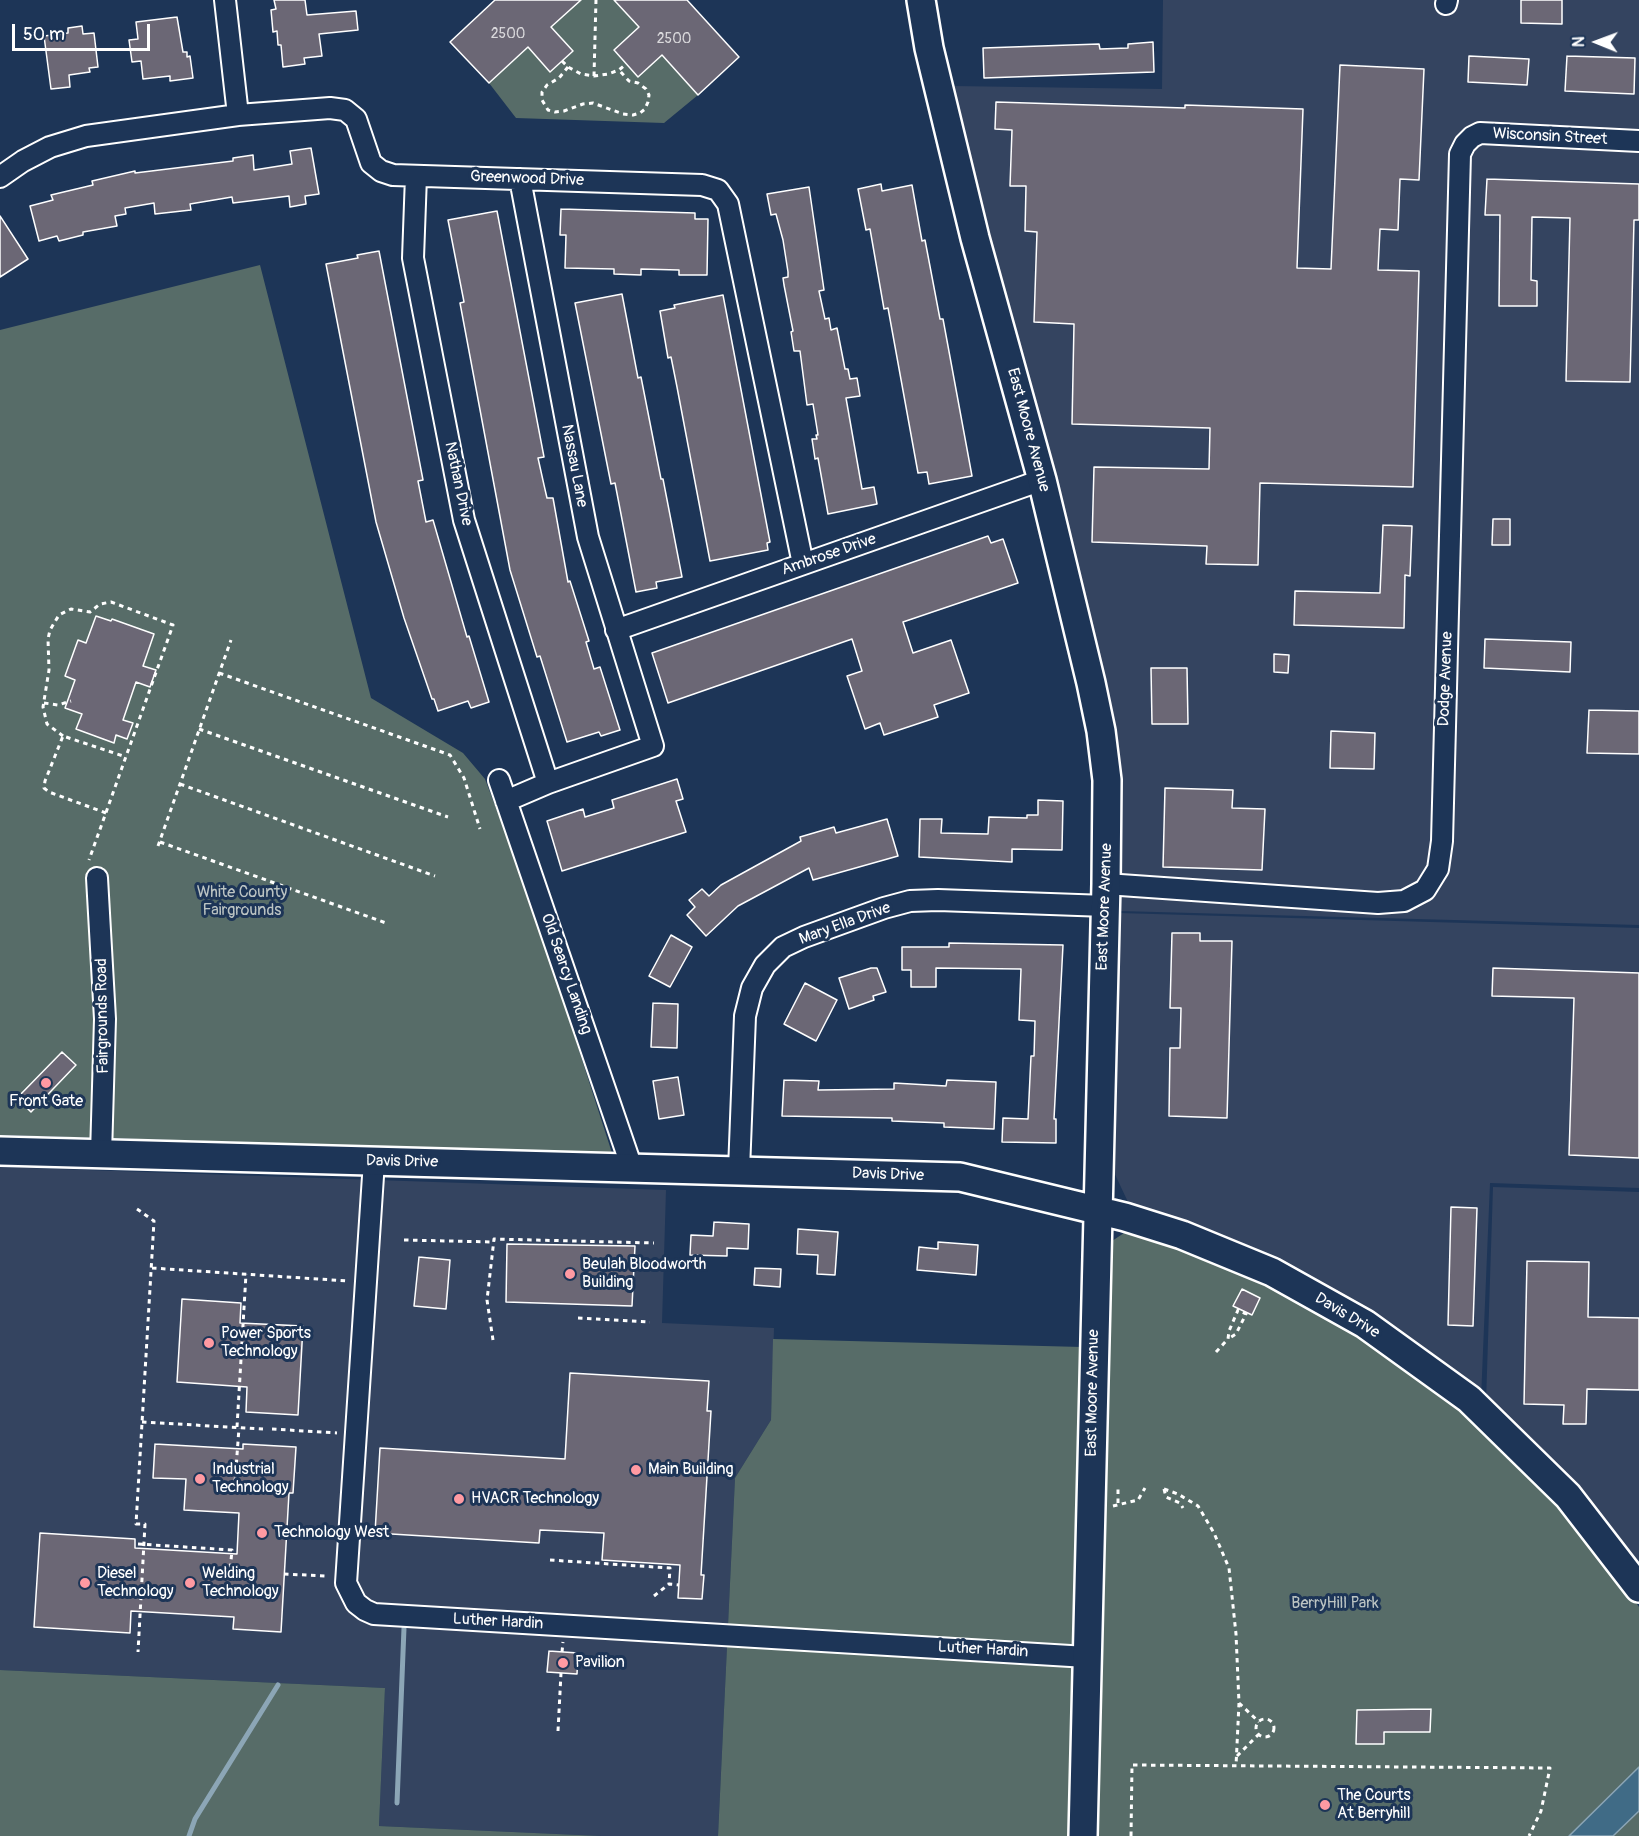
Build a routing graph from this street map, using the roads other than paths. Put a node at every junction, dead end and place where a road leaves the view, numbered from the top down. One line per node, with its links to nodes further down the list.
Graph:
1 (225, 0): 3 (street)
2 (921, 0): 9 (street, East Moore Avenue)
3 (238, 115): 6 (street, Greenwood Drive); 7 (street, Greenwood Drive)
4 (1639, 141): 5 (street, Wisconsin Street)
5 (1465, 144): 16 (street, Dodge Avenue)
6 (416, 176): 8 (street, Greenwood Drive); 13 (street, Nathan Drive)
7 (0, 177)
8 (520, 179): 10 (street, Greenwood Drive); 11 (street, Nassau Lane)
9 (1042, 480): 10 (street, Ambrose Drive); 16 (street, East Moore Avenue)
10 (803, 564): 11 (street, Ambrose Drive)
11 (616, 630): 13 (street, Nassau Lane)
12 (500, 780): 14 (street, Old Searcy Landing)
13 (548, 783): 14 (street)
14 (506, 801): 20 (street, Old Searcy Landing)
15 (97, 878): 18 (street, Fairgrounds Road)
16 (1106, 895): 21 (street, Mary Ella Drive); 22 (street, East Moore Avenue)
17 (0, 1151): 18 (street, Davis Drive)
18 (102, 1154): 19 (street, Davis Drive)
19 (374, 1161): 20 (street, Davis Drive); 24 (street, Luther Hardin)
20 (632, 1168): 21 (street, Davis Drive)
21 (740, 1170): 22 (street, Davis Drive)
22 (1097, 1211): 23 (street, Davis Drive); 24 (street, East Moore Avenue)
23 (1639, 1588)
24 (1088, 1657): 25 (street, East Moore Avenue)
25 (1083, 1836)

